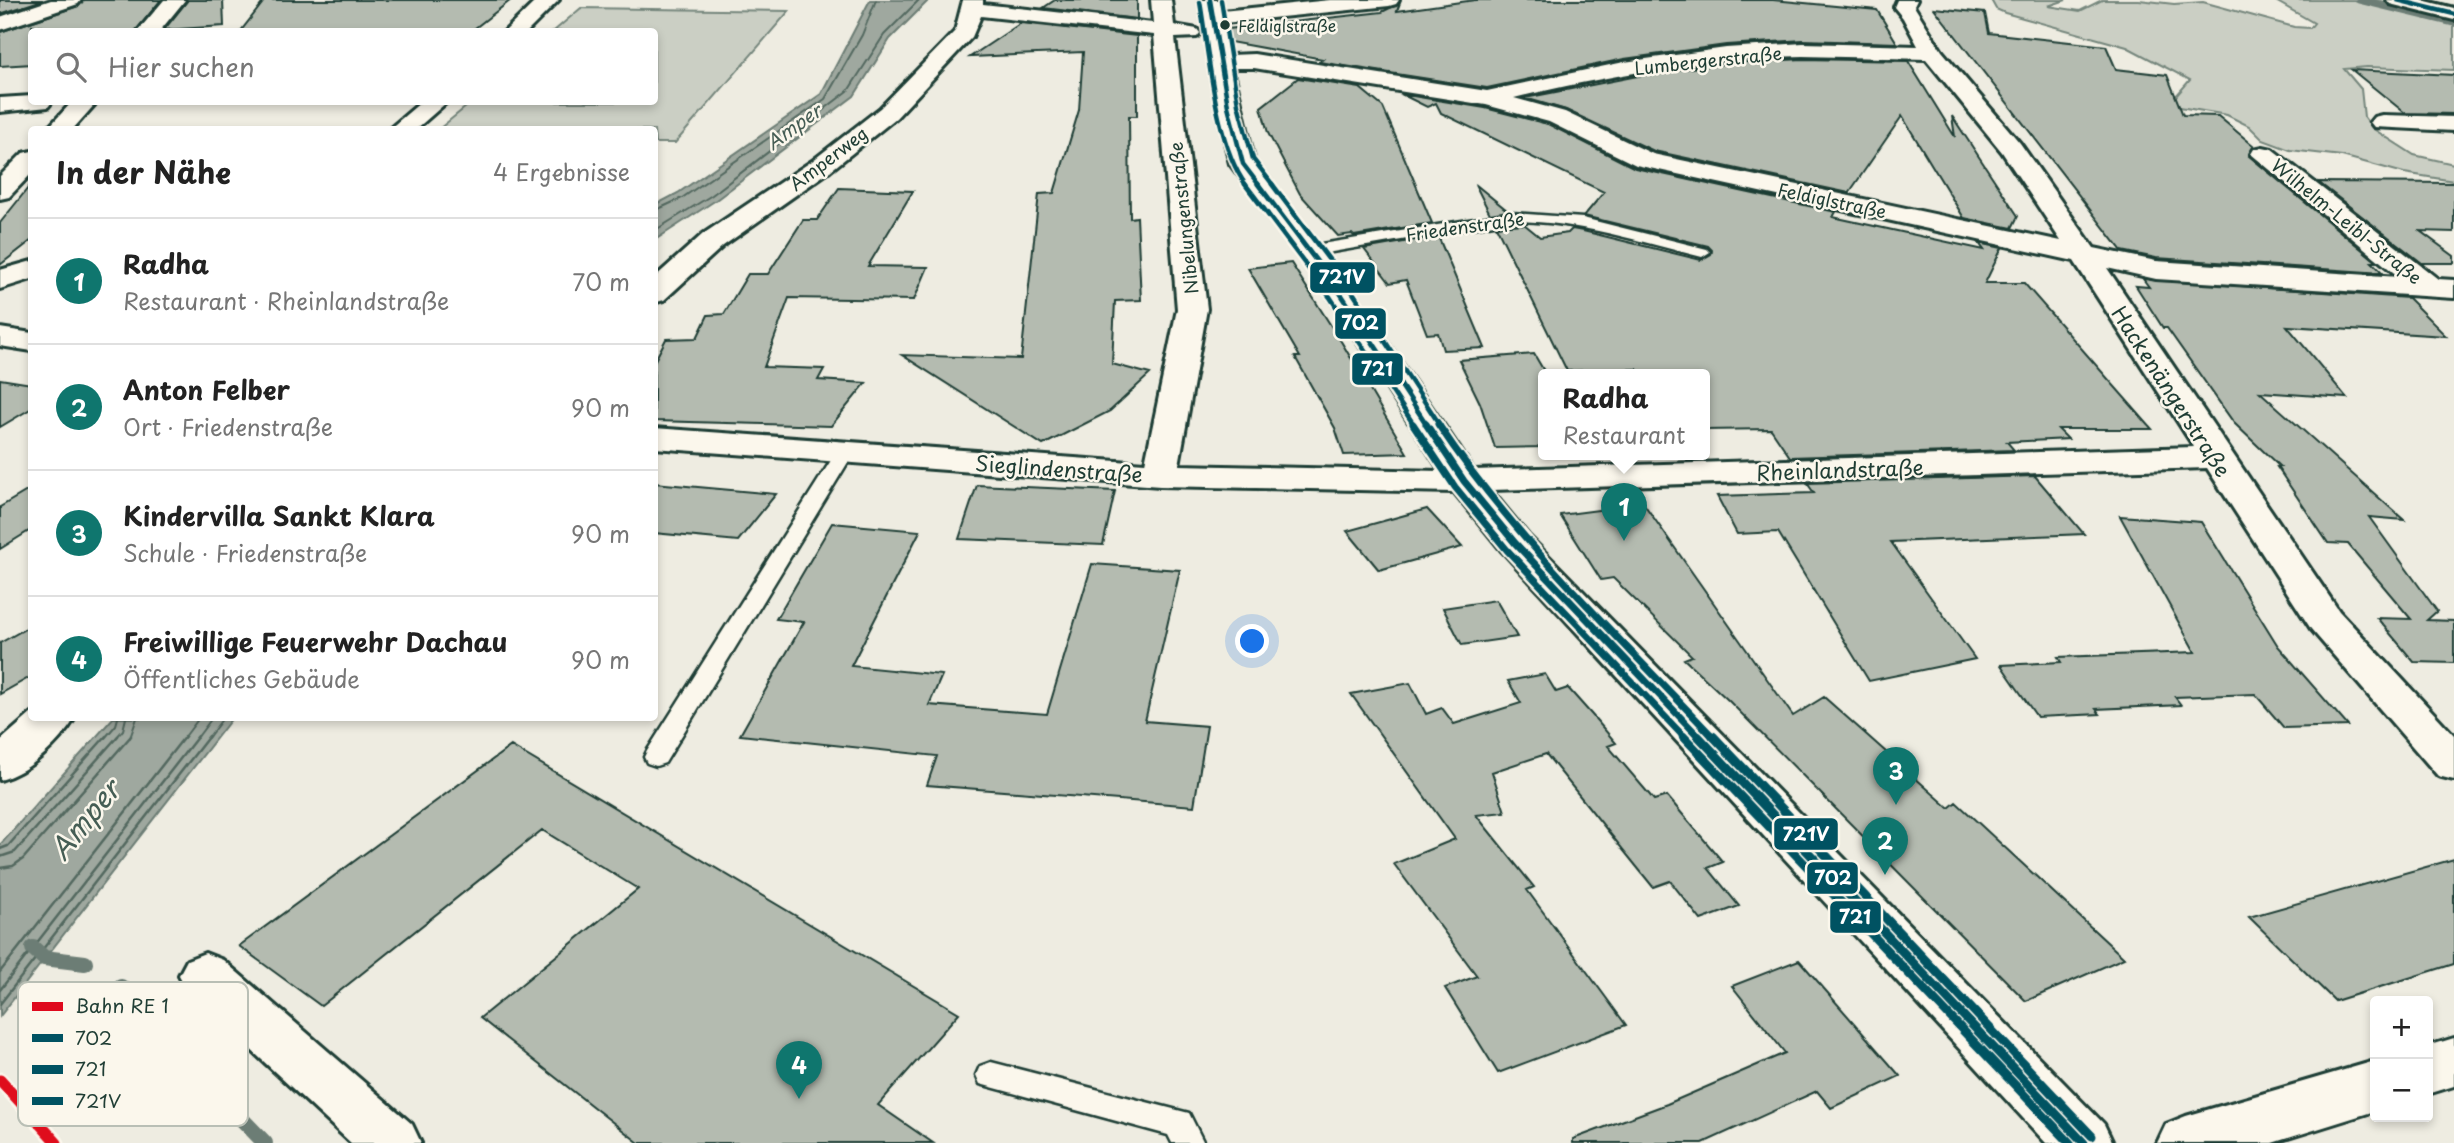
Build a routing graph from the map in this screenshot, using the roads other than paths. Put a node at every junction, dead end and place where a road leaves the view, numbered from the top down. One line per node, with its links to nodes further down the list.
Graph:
1 (71, 0): 12 (street)
2 (176, 0): 13 (street)
3 (549, 0): 14 (street)
4 (1161, 0): 15 (street, Nibelungenstraße)
5 (1389, 0): 11 (street)
6 (2397, 0): 9 (street)
7 (1901, 2): 16 (street, Hackenängerstraße)
8 (973, 4): 15 (street); 36 (street, Amperweg)
9 (2435, 4): 10 (street)
10 (2454, 14)
11 (1212, 17): 15 (street); 17 (street)
12 (0, 24)
13 (151, 28)
14 (518, 28)
15 (1164, 31): 42 (street, Nibelungenstraße)
16 (1932, 53): 18 (street, Lumbergerstraße); 32 (street, Hackenängerstraße)
17 (1221, 62): 18 (street, Feldiglstraße); 30 (street)
18 (1488, 98): 32 (street, Feldiglstraße)
19 (28, 103): 20 (street)
20 (0, 105)
21 (82, 105): 25 (street)
22 (431, 105): 26 (street)
23 (2382, 121): 24 (street)
24 (2454, 124)
25 (62, 126)
26 (405, 126)
27 (2263, 154): 35 (street, Wilhelm-Leibl-Straße)
28 (28, 162): 29 (street)
29 (0, 191)
30 (1309, 251): 31 (lane, Friedenstraße); 43 (street)
31 (1702, 252)
32 (2085, 256): 35 (street, Feldiglstraße); 41 (street, Hackenängerstraße)
33 (28, 270): 34 (street)
34 (0, 280)
35 (2442, 288)
36 (658, 290)
37 (0, 337): 38 (street)
38 (28, 341)
39 (658, 438): 40 (street, Sieglindenstraße)
40 (844, 454): 42 (street, Sieglindenstraße); 45 (lane)
41 (2215, 457): 43 (street, Rheinlandstraße); 47 (street, Hackenängerstraße)
42 (1160, 475): 43 (street, Sieglindenstraße)
43 (1464, 481): 57 (street)
44 (50, 721): 46 (street)
45 (656, 757)
46 (0, 764)
47 (2454, 764)
48 (205, 975): 49 (street)
49 (213, 982)
50 (248, 1014): 55 (street)
51 (2454, 1062): 52 (street)
52 (2433, 1068)
53 (991, 1075): 56 (lane)
54 (2370, 1088): 58 (street)
55 (392, 1143)
56 (1188, 1143)
57 (2084, 1143)
58 (2186, 1143)

